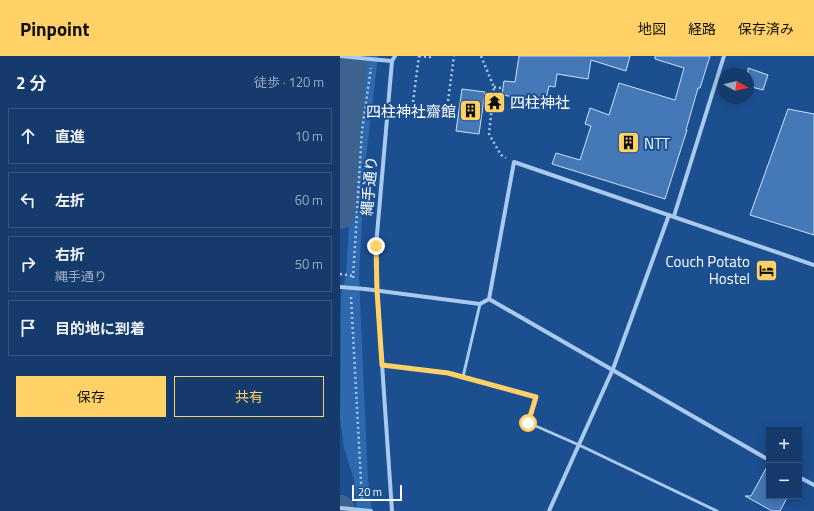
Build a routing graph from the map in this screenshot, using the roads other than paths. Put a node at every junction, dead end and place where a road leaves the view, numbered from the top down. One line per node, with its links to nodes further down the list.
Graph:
1 (340, 56): 4 (street, bridge)
2 (395, 56): 4 (street, 縄手通り)
3 (724, 56): 6 (street)
4 (392, 61): 9 (street, 縄手通り)
5 (669, 214): 6 (street); 10 (street); 13 (street)
6 (674, 216): 7 (street)
7 (814, 265)
8 (340, 287): 9 (street, bridge)
9 (377, 290): 11 (street); 12 (street, 縄手通り)
10 (489, 299): 11 (street); 13 (street)
11 (480, 304): 14 (lane)
12 (382, 365): 14 (lane); 21 (street, 縄手通り)
13 (613, 369): 15 (street); 16 (street)
14 (463, 377): 15 (lane)
15 (579, 445): 22 (street); 23 (lane)
16 (766, 458)
17 (802, 478): 18 (street)
18 (814, 485)
19 (340, 508): 20 (street, bridge)
20 (371, 511)
21 (392, 511)
22 (549, 511)
23 (717, 511)

